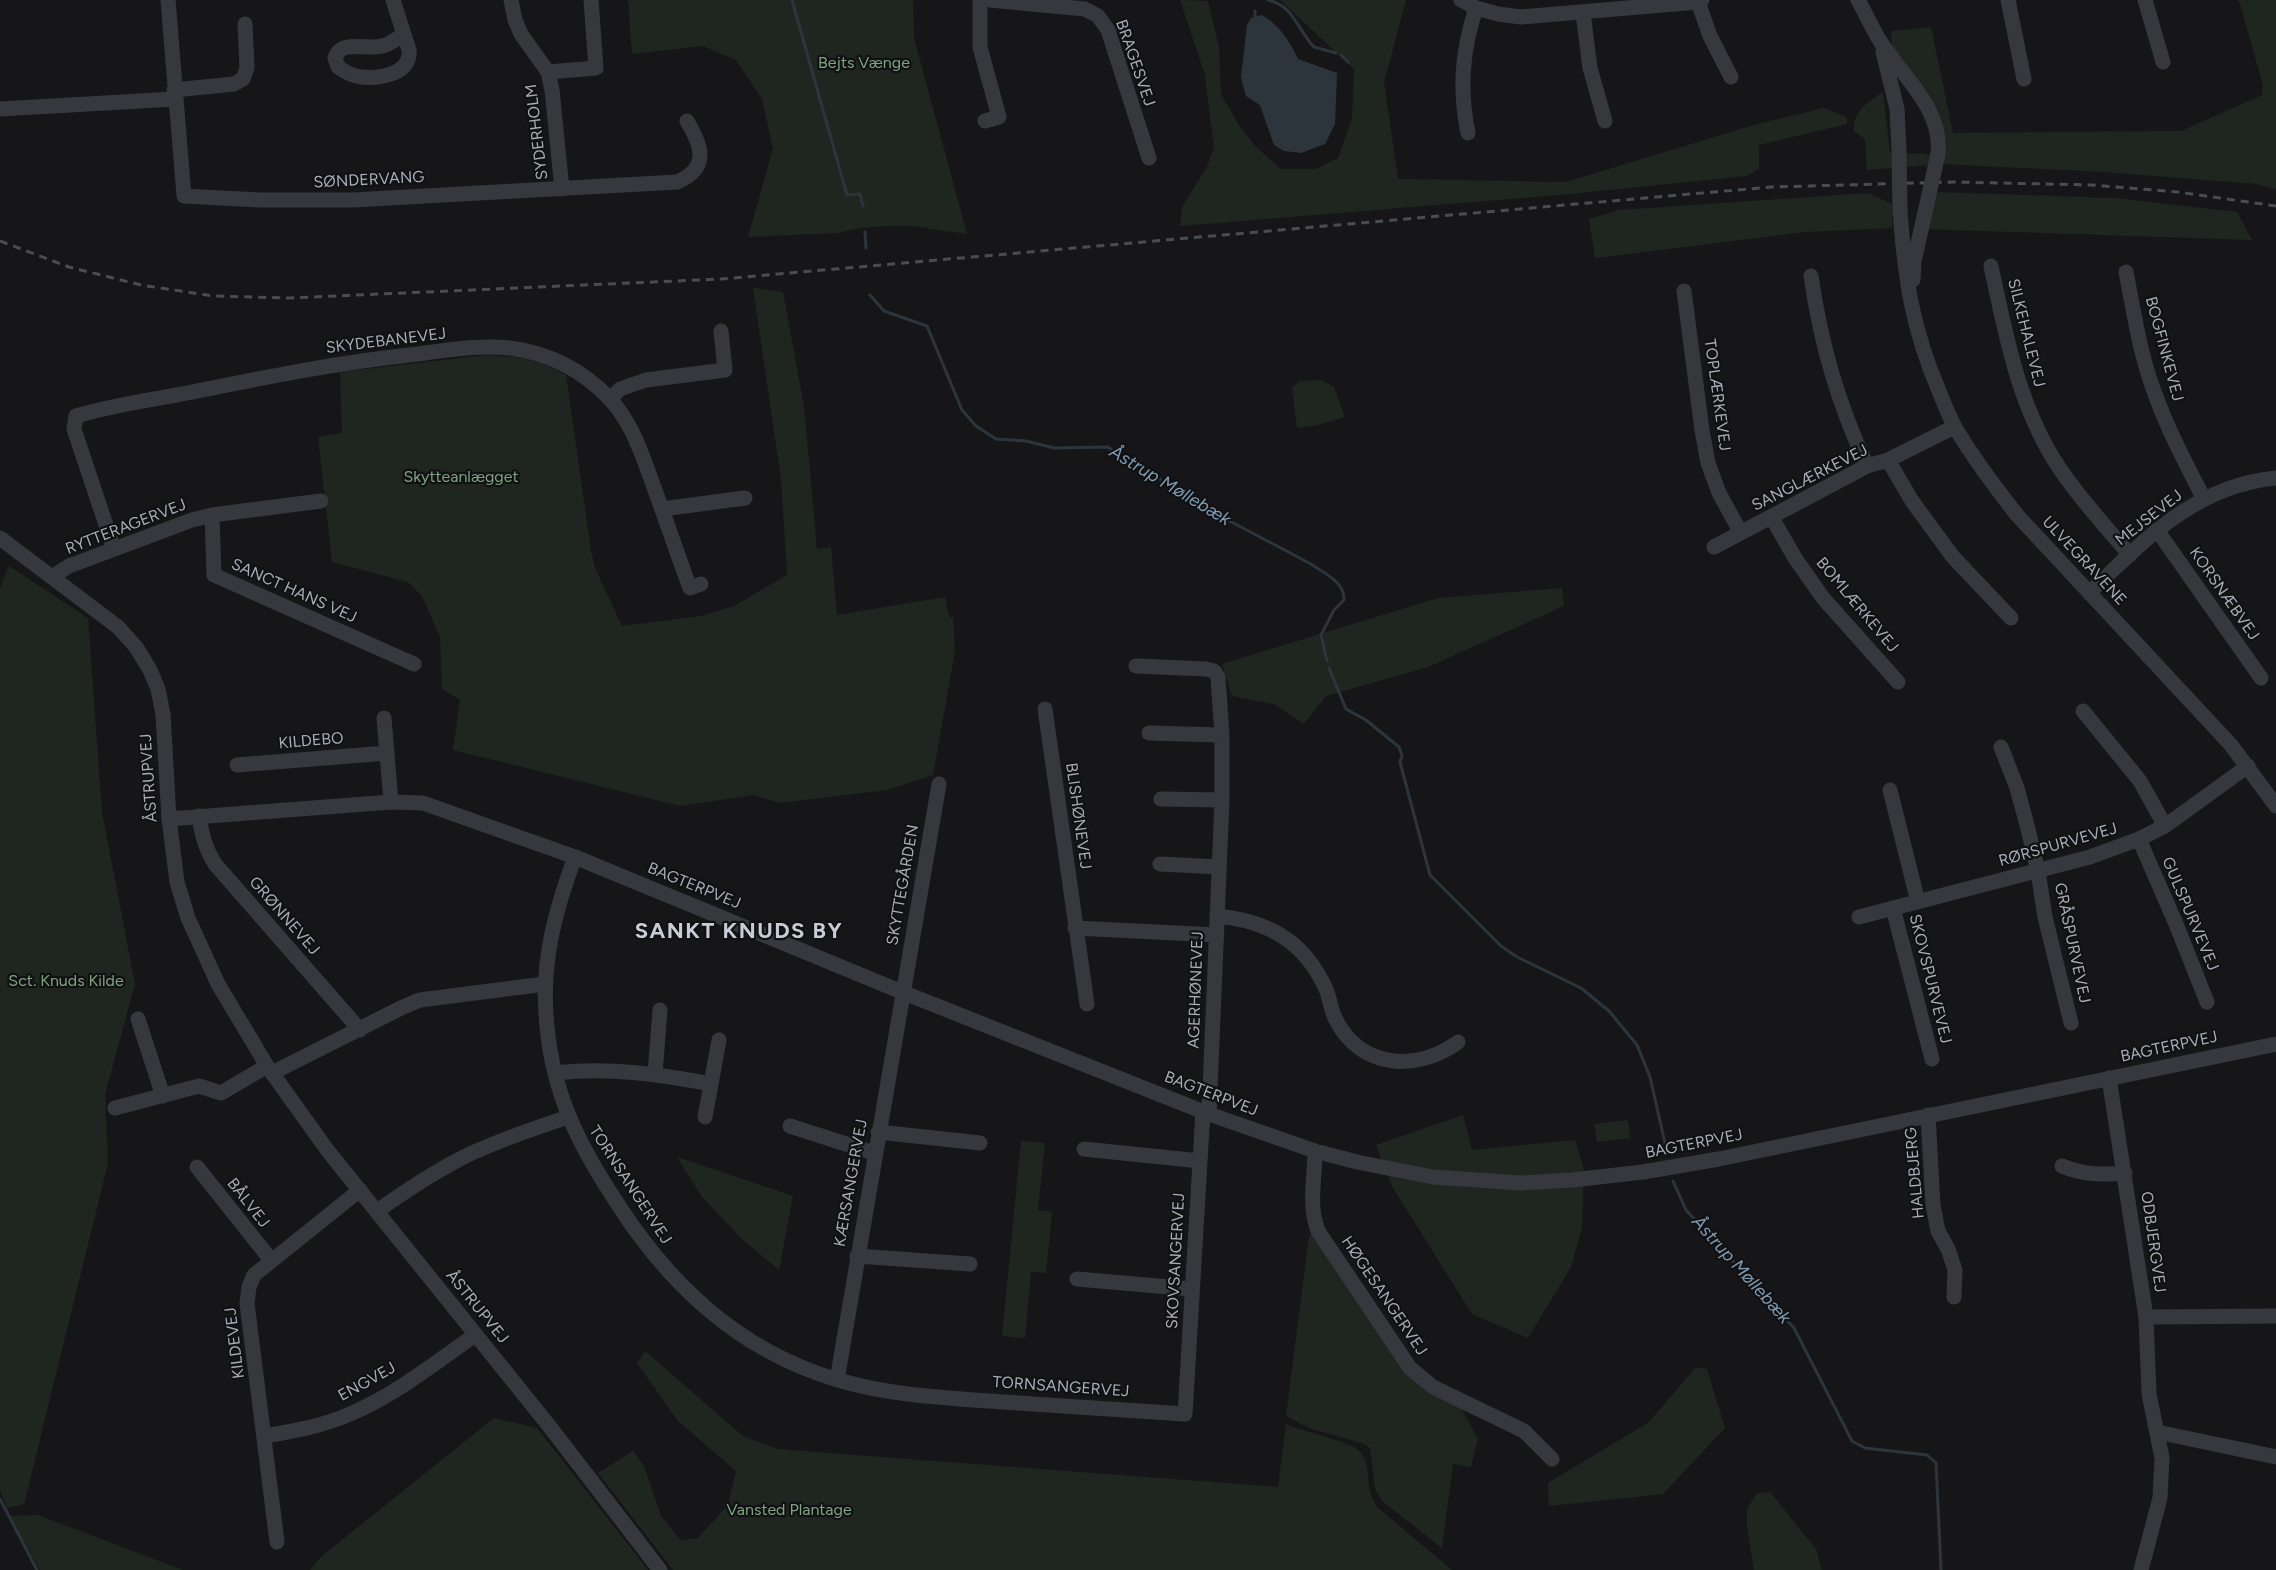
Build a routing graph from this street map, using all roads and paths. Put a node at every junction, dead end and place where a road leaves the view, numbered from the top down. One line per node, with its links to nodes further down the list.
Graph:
1 (168, 0): 21 (street, SØNDERVANG)
2 (393, 0): 15 (street)
3 (511, 0): 18 (street, SYDERHOLM)
4 (591, 0): 18 (street, SYDERHOLM)
5 (980, 0): 24 (street)
6 (990, 0): 27 (street, BRAGESVEJ)
7 (1461, 0): 12 (street)
8 (1858, 0): 16 (street, ULVEGRAVENE)
9 (2008, 0): 20 (street)
10 (2145, 0): 17 (street)
11 (1700, 1): 13 (street); 19 (street)
12 (1476, 8): 13 (street); 26 (street)
13 (1583, 13): 25 (street)
14 (245, 24): 21 (street)
15 (403, 35): 15 (street)
16 (1880, 40): 33 (street, ULVEGRAVENE, bridge); 33 (street, ULVEGRAVENE, bridge)
17 (2163, 62)
18 (548, 72): 28 (street, SYDERHOLM)
19 (1731, 77)
20 (2024, 79)
21 (175, 95): 22 (street); 28 (street, SØNDERVANG)
22 (0, 109)
23 (687, 121): 28 (street, SØNDERVANG)
24 (985, 121)
25 (1605, 121)
26 (1468, 134)
27 (1149, 158)
28 (562, 189)
29 (1990, 266): 51 (street, SILKEHALEVEJ)
30 (2126, 272): 41 (street, BOGFINKEVEJ)
31 (1811, 276): 38 (street)
32 (1684, 291): 47 (street, TOPLÆRKEVEJ)
33 (1912, 310): 36 (street, ULVEGRAVENE)
34 (721, 332): 35 (street)
35 (610, 399): 43 (street, SKYDEBANEVEJ); 50 (street, SKYDEBANEVEJ)
36 (1954, 427): 37 (street, SANGLÆRKEVEJ); 54 (street, ULVEGRAVENE)
37 (1888, 460): 38 (street, SANGLÆRKEVEJ); 55 (street)
38 (1867, 466): 45 (street, SANGLÆRKEVEJ)
39 (2276, 478): 41 (street, MEJSEVEJ)
40 (745, 498): 43 (street)
41 (2204, 499): 46 (street, MEJSEVEJ)
42 (321, 501): 44 (street, RYTTERAGERVEJ)
43 (662, 509): 53 (street, SKYDEBANEVEJ)
44 (212, 515): 50 (street, RYTTERAGERVEJ); 56 (street, SANCT HANS VEJ)
45 (1772, 518): 47 (street, SANGLÆRKEVEJ); 59 (street, BOMLÆRKEVEJ)
46 (2157, 530): 51 (street, MEJSEVEJ); 58 (street, KORSNÆBVEJ)
47 (1741, 533): 49 (street, SANGLÆRKEVEJ)
48 (0, 538): 52 (street, ÅSTRUPVEJ)
49 (1714, 547)
50 (114, 549): 52 (street, RYTTERAGERVEJ)
51 (2130, 555): 54 (street, MEJSEVEJ)
52 (52, 577): 76 (street, ÅSTRUPVEJ)
53 (701, 584)
54 (2089, 593): 68 (street, ULVEGRAVENE)
55 (2011, 618)
56 (414, 664)
57 (1137, 666): 64 (street, AGERHØNEVEJ)
58 (2261, 678)
59 (1898, 682)
60 (1044, 709): 87 (street, BLISHØNEVEJ)
61 (2083, 711): 77 (street)
62 (384, 718): 66 (street)
63 (1149, 733): 64 (street)
64 (1222, 735): 72 (street, AGERHØNEVEJ)
65 (2001, 747): 82 (street, GRÅSPURVEVEJ)
66 (387, 753): 67 (street, KILDEBO); 73 (street)
67 (237, 765)
68 (2248, 766): 74 (street, ULVEGRAVENE); 77 (street, RØRSPURVEVEJ)
69 (939, 784): 90 (street, SKYTTEGÅRDEN)
70 (1890, 790): 83 (street)
71 (1161, 799): 72 (street)
72 (1222, 800): 81 (street, AGERHØNEVEJ)
73 (391, 802): 75 (street, BAGTERPVEJ); 79 (street, BAGTERPVEJ)
74 (2276, 806)
75 (199, 816): 76 (street, BAGTERPVEJ); 96 (street, GRØNNEVEJ)
76 (169, 819): 101 (street, ÅSTRUPVEJ)
77 (2164, 826): 78 (street, RØRSPURVEVEJ)
78 (2139, 839): 82 (street, RØRSPURVEVEJ); 91 (street, GULSPURVEVEJ)
79 (575, 857): 89 (street, TORNSANGERVEJ); 90 (street, BAGTERPVEJ)
80 (1160, 864): 81 (street)
81 (1220, 867): 85 (street, AGERHØNEVEJ)
82 (2038, 870): 83 (street, RØRSPURVEVEJ); 95 (street, GRÅSPURVEVEJ)
83 (1918, 902): 84 (street, RØRSPURVEVEJ)
84 (1893, 908): 86 (street, RØRSPURVEVEJ); 100 (street, SKOVSPURVEVEJ)
85 (1217, 916): 88 (street, AGERHØNEVEJ); 98 (street)
86 (1859, 917)
87 (1075, 928): 88 (street); 92 (street, BLISHØNEVEJ)
88 (1217, 935): 108 (street, AGERHØNEVEJ)
89 (545, 984): 96 (street); 102 (street, TORNSANGERVEJ)
90 (902, 992): 108 (street, BAGTERPVEJ); 113 (street, KÆRSANGERVEJ)
91 (2207, 1002)
92 (1087, 1004)
93 (660, 1010): 103 (street)
94 (138, 1019): 106 (street)
95 (2071, 1023)
96 (360, 1030): 101 (street)
97 (719, 1040): 105 (street)
98 (1458, 1042)
99 (2276, 1044): 104 (street, BAGTERPVEJ)
100 (1932, 1059)
101 (270, 1069): 106 (street); 122 (street, ÅSTRUPVEJ)
102 (555, 1073): 103 (street); 110 (street, TORNSANGERVEJ)
103 (655, 1074): 105 (street)
104 (2109, 1078): 109 (street, BAGTERPVEJ); 121 (street, ODBJERGVEJ)
105 (711, 1084): 111 (street)
106 (163, 1096): 107 (street)
107 (115, 1108)
108 (1206, 1112): 116 (street, BAGTERPVEJ); 118 (street, SKOVSANGERVEJ)
109 (1928, 1115): 116 (street, BAGTERPVEJ); 129 (street, HALDBJERG)
110 (568, 1117): 123 (street); 133 (street, TORNSANGERVEJ)
111 (705, 1117)
112 (790, 1126): 117 (street)
113 (878, 1132): 114 (street); 117 (street, KÆRSANGERVEJ)
114 (980, 1143)
115 (1084, 1149): 118 (street)
116 (1315, 1151): 138 (street, HØGESANGERVEJ)
117 (874, 1153): 124 (street, KÆRSANGERVEJ)
118 (1200, 1161): 128 (street, SKOVSANGERVEJ)
119 (2062, 1166): 121 (street, ODBJERGVEJ)
120 (198, 1167): 125 (street, BÅLVEJ)
121 (2125, 1173): 131 (street, ODBJERGVEJ)
122 (360, 1190): 123 (street, ÅSTRUPVEJ); 125 (street, KILDEVEJ)
123 (377, 1211): 132 (street, ÅSTRUPVEJ)
124 (857, 1256): 126 (street); 133 (street, KÆRSANGERVEJ)
125 (271, 1260): 136 (street, KILDEVEJ)
126 (970, 1264)
127 (1077, 1279): 128 (street)
128 (1192, 1288): 134 (street, SKOVSANGERVEJ)
129 (1954, 1297)
130 (2276, 1316): 131 (street, ODBJERGVEJ)
131 (2146, 1317): 135 (street, ODBJERGVEJ)
132 (475, 1335): 136 (street, ENGVEJ); 140 (street, ÅSTRUPVEJ)
133 (837, 1380): 134 (street, TORNSANGERVEJ)
134 (1185, 1414)
135 (2157, 1432): 137 (street); 141 (street, ODBJERGVEJ)
136 (265, 1436): 139 (street, KILDEVEJ)
137 (2276, 1457)
138 (1552, 1459)
139 (277, 1542)
140 (660, 1570)
141 (2141, 1570)

